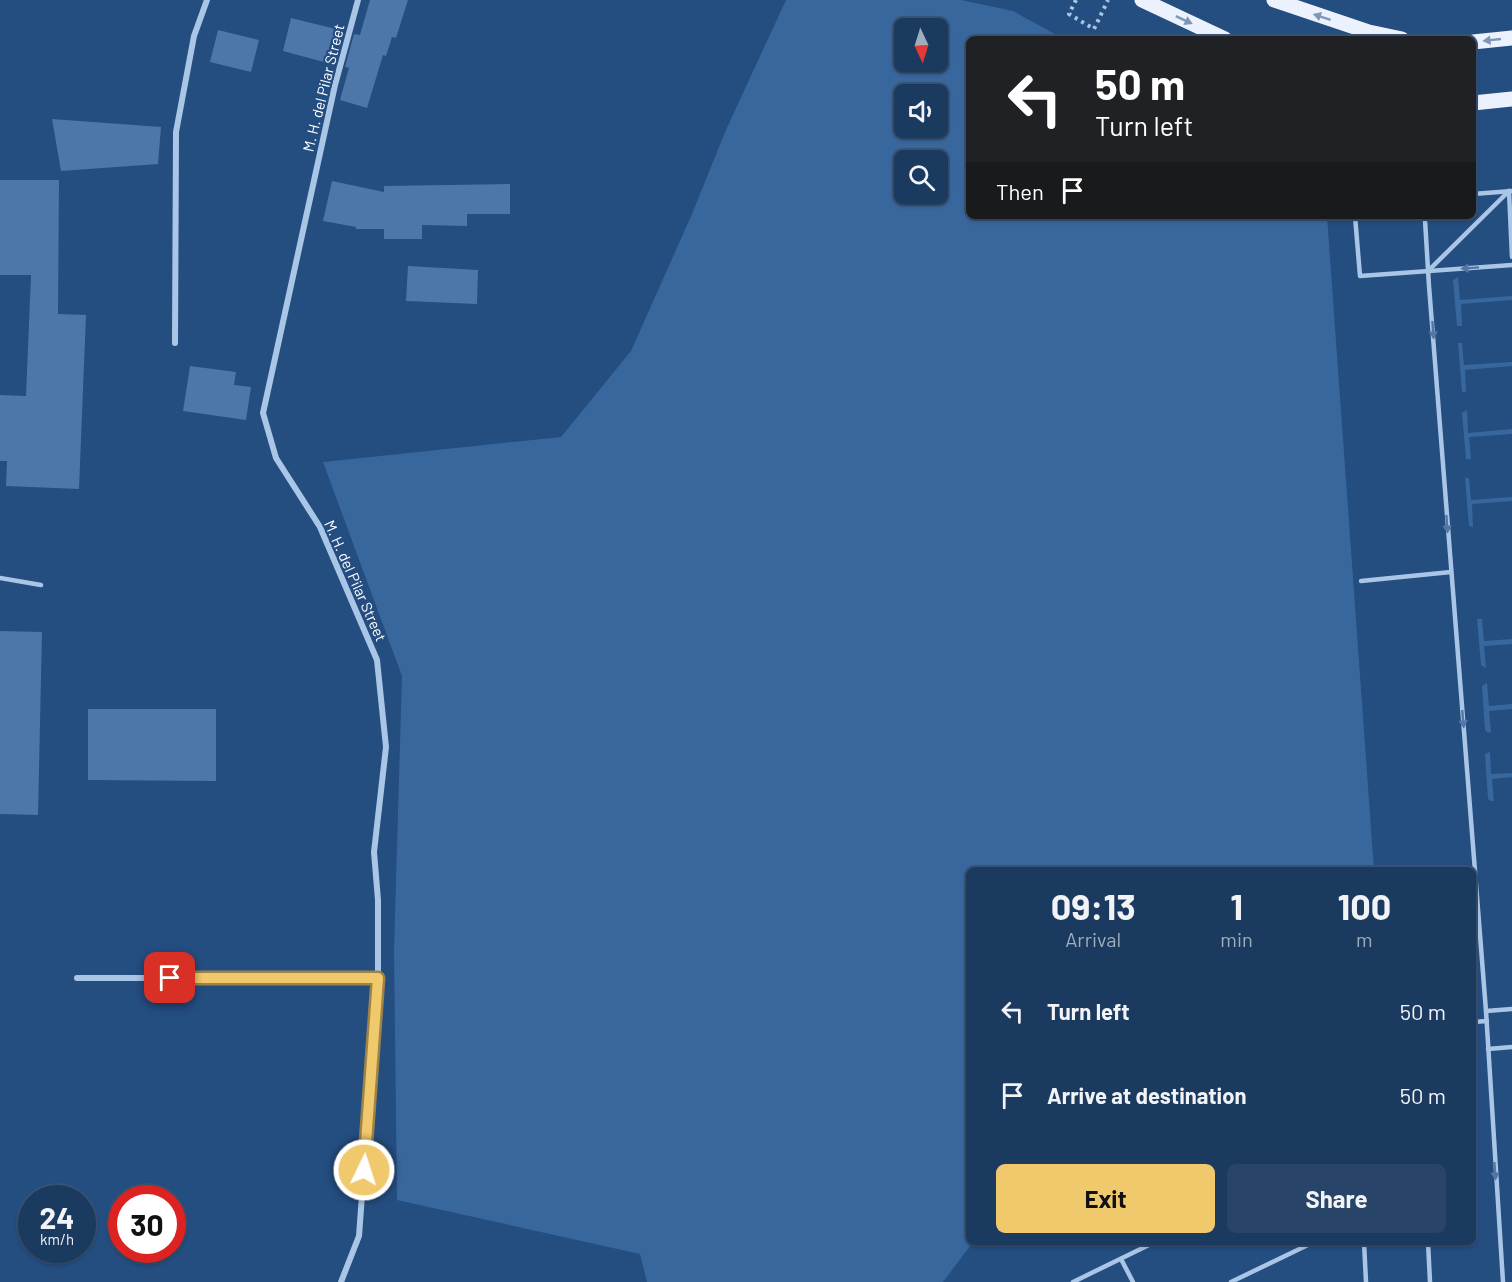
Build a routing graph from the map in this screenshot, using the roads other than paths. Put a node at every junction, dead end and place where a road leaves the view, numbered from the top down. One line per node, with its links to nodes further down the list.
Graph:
1 (207, 0): 18 (street)
2 (358, 0): 26 (street, M. H. del Pilar Street)
3 (1142, 0): 5 (main road, one-way to 5)
4 (1274, 0): 6 (main road, one-way to 4)
5 (1219, 36)
6 (1369, 36)
7 (1512, 38): 8 (main road, one-way to 8)
8 (1476, 42)
9 (1512, 99): 10 (main road)
10 (1476, 103)
11 (1510, 191): 12 (lane); 15 (lane); 17 (lane)
12 (1476, 194)
13 (1355, 219): 17 (lane)
14 (1426, 219): 17 (lane)
15 (1512, 257)
16 (1512, 265): 17 (lane, one-way to 17)
17 (1428, 272): 19 (lane, one-way to 19)
18 (176, 343)
19 (1451, 572): 21 (lane); 23 (lane, one-way to 23)
20 (0, 578): 22 (lane)
21 (1360, 581)
22 (41, 585)
23 (1474, 867)
24 (1476, 894): 28 (lane, one-way to 28)
25 (77, 978): 26 (street)
26 (378, 978): 38 (street, M. H. del Pilar Street)
27 (1512, 1009): 28 (lane)
28 (1486, 1011): 29 (lane)
29 (1487, 1021): 30 (lane); 32 (lane)
30 (1476, 1022)
31 (1512, 1047): 32 (lane)
32 (1488, 1049): 44 (lane, one-way to 44)
33 (1149, 1245): 37 (lane)
34 (1308, 1245): 41 (lane)
35 (1364, 1245): 42 (lane)
36 (1428, 1245): 43 (lane)
37 (1121, 1258): 39 (lane); 40 (lane)
38 (341, 1282)
39 (1073, 1282)
40 (1133, 1282)
41 (1231, 1282)
42 (1366, 1282)
43 (1430, 1282)
44 (1503, 1282)

